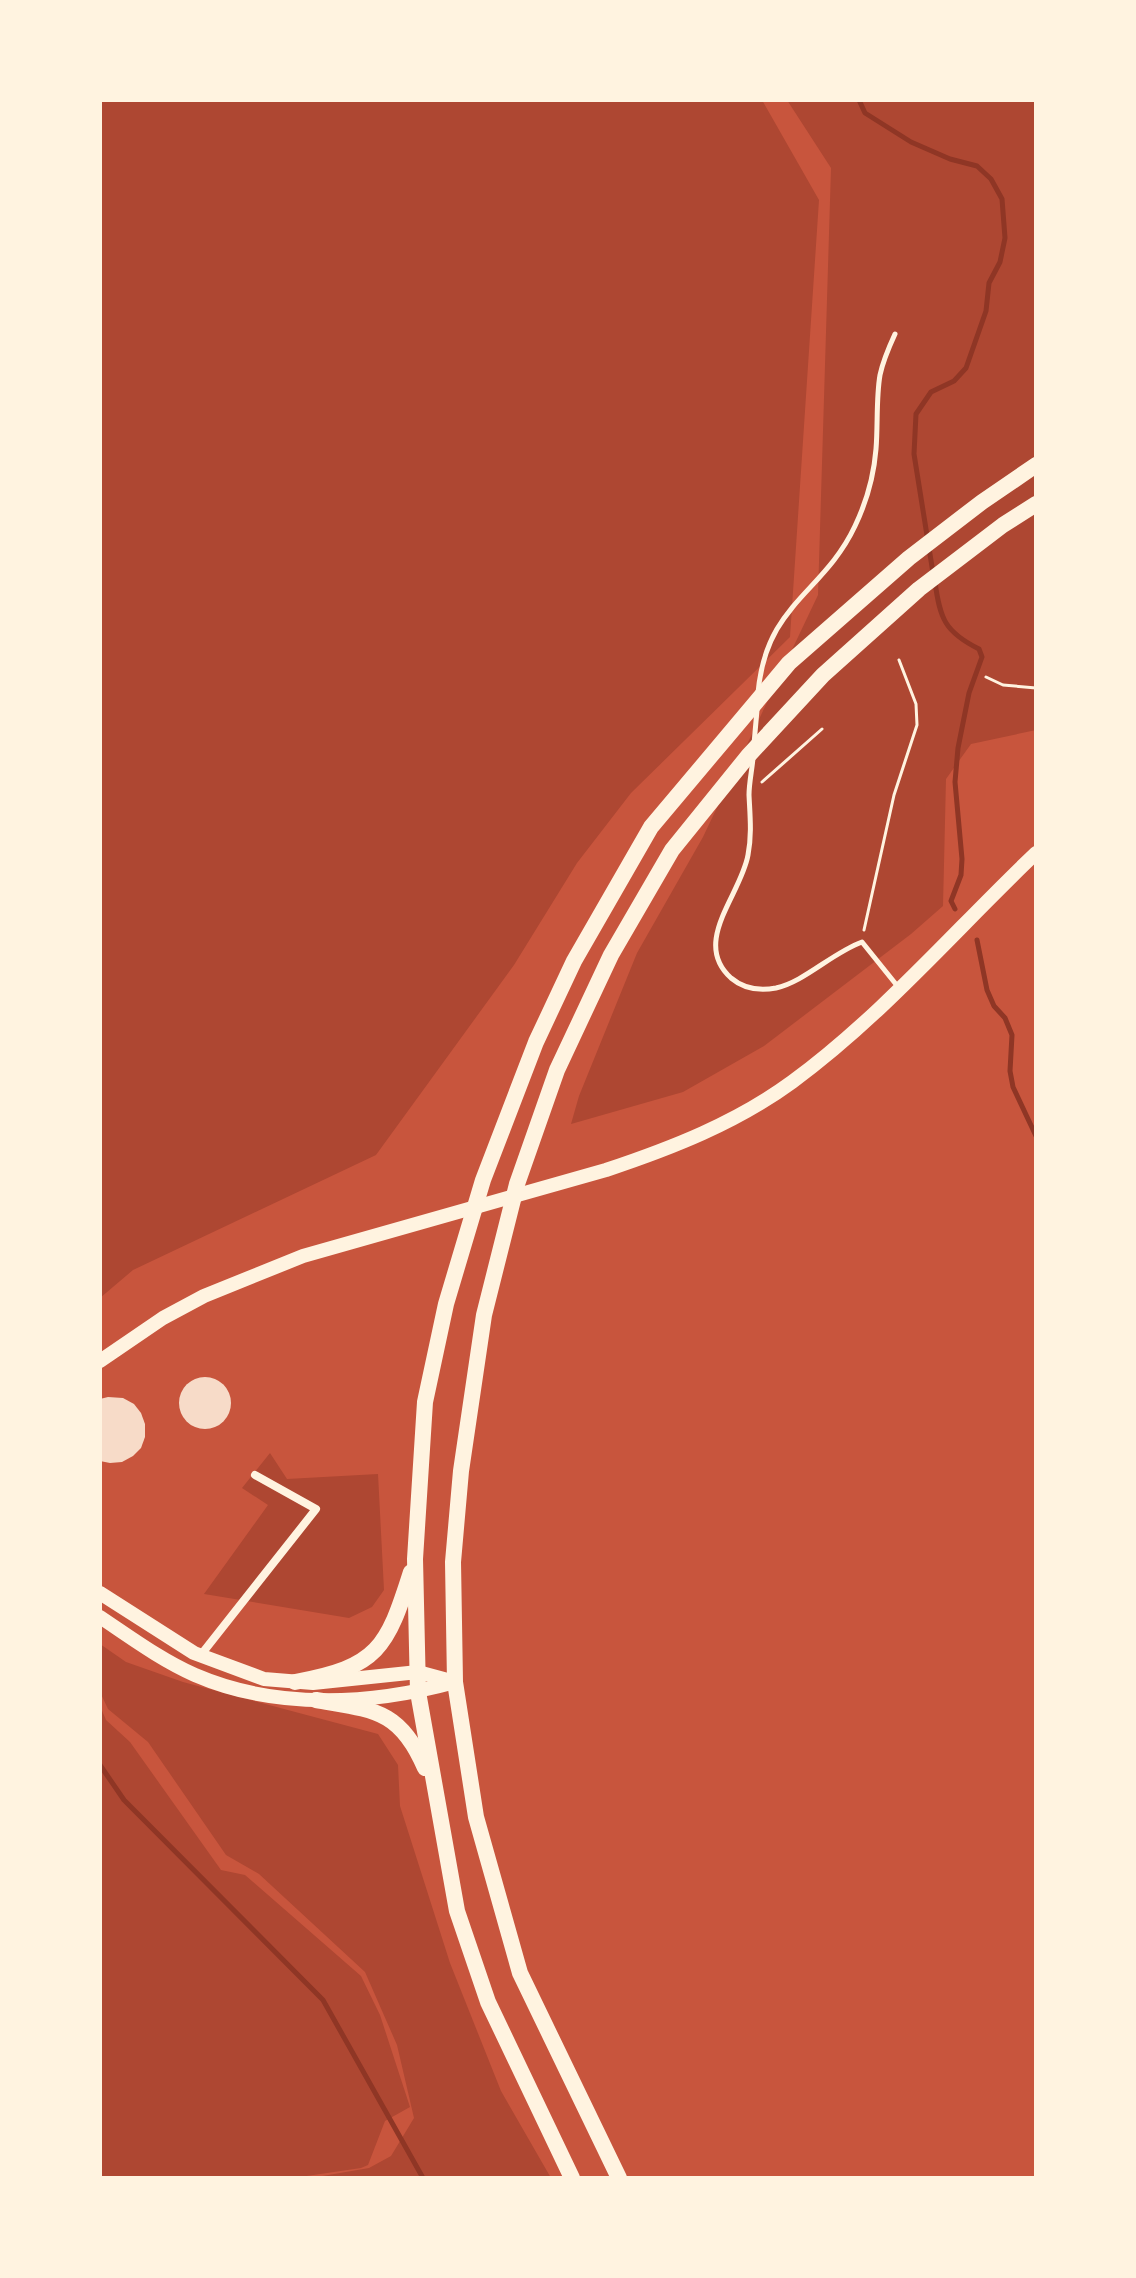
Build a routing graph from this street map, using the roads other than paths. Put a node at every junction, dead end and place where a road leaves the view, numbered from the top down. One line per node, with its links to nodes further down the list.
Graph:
1 (895, 334): 5 (lane)
2 (1036, 465): 8 (highway)
3 (1036, 504): 14 (highway)
4 (1036, 853): 5 (main road)
5 (899, 988): 6 (main road)
6 (100, 1361)
7 (255, 1475): 11 (street)
8 (415, 1559): 12 (highway); 13 (highway)
9 (100, 1593): 11 (main road)
10 (100, 1617): 16 (main road)
11 (200, 1656): 13 (main road)
12 (418, 1672): 13 (main road); 14 (main road); 15 (highway)
13 (295, 1682)
14 (455, 1682): 15 (main road); 19 (highway)
15 (418, 1692): 16 (main road); 17 (highway)
16 (316, 1700): 17 (highway)
17 (437, 1796): 18 (highway)
18 (572, 2178)
19 (619, 2178)

